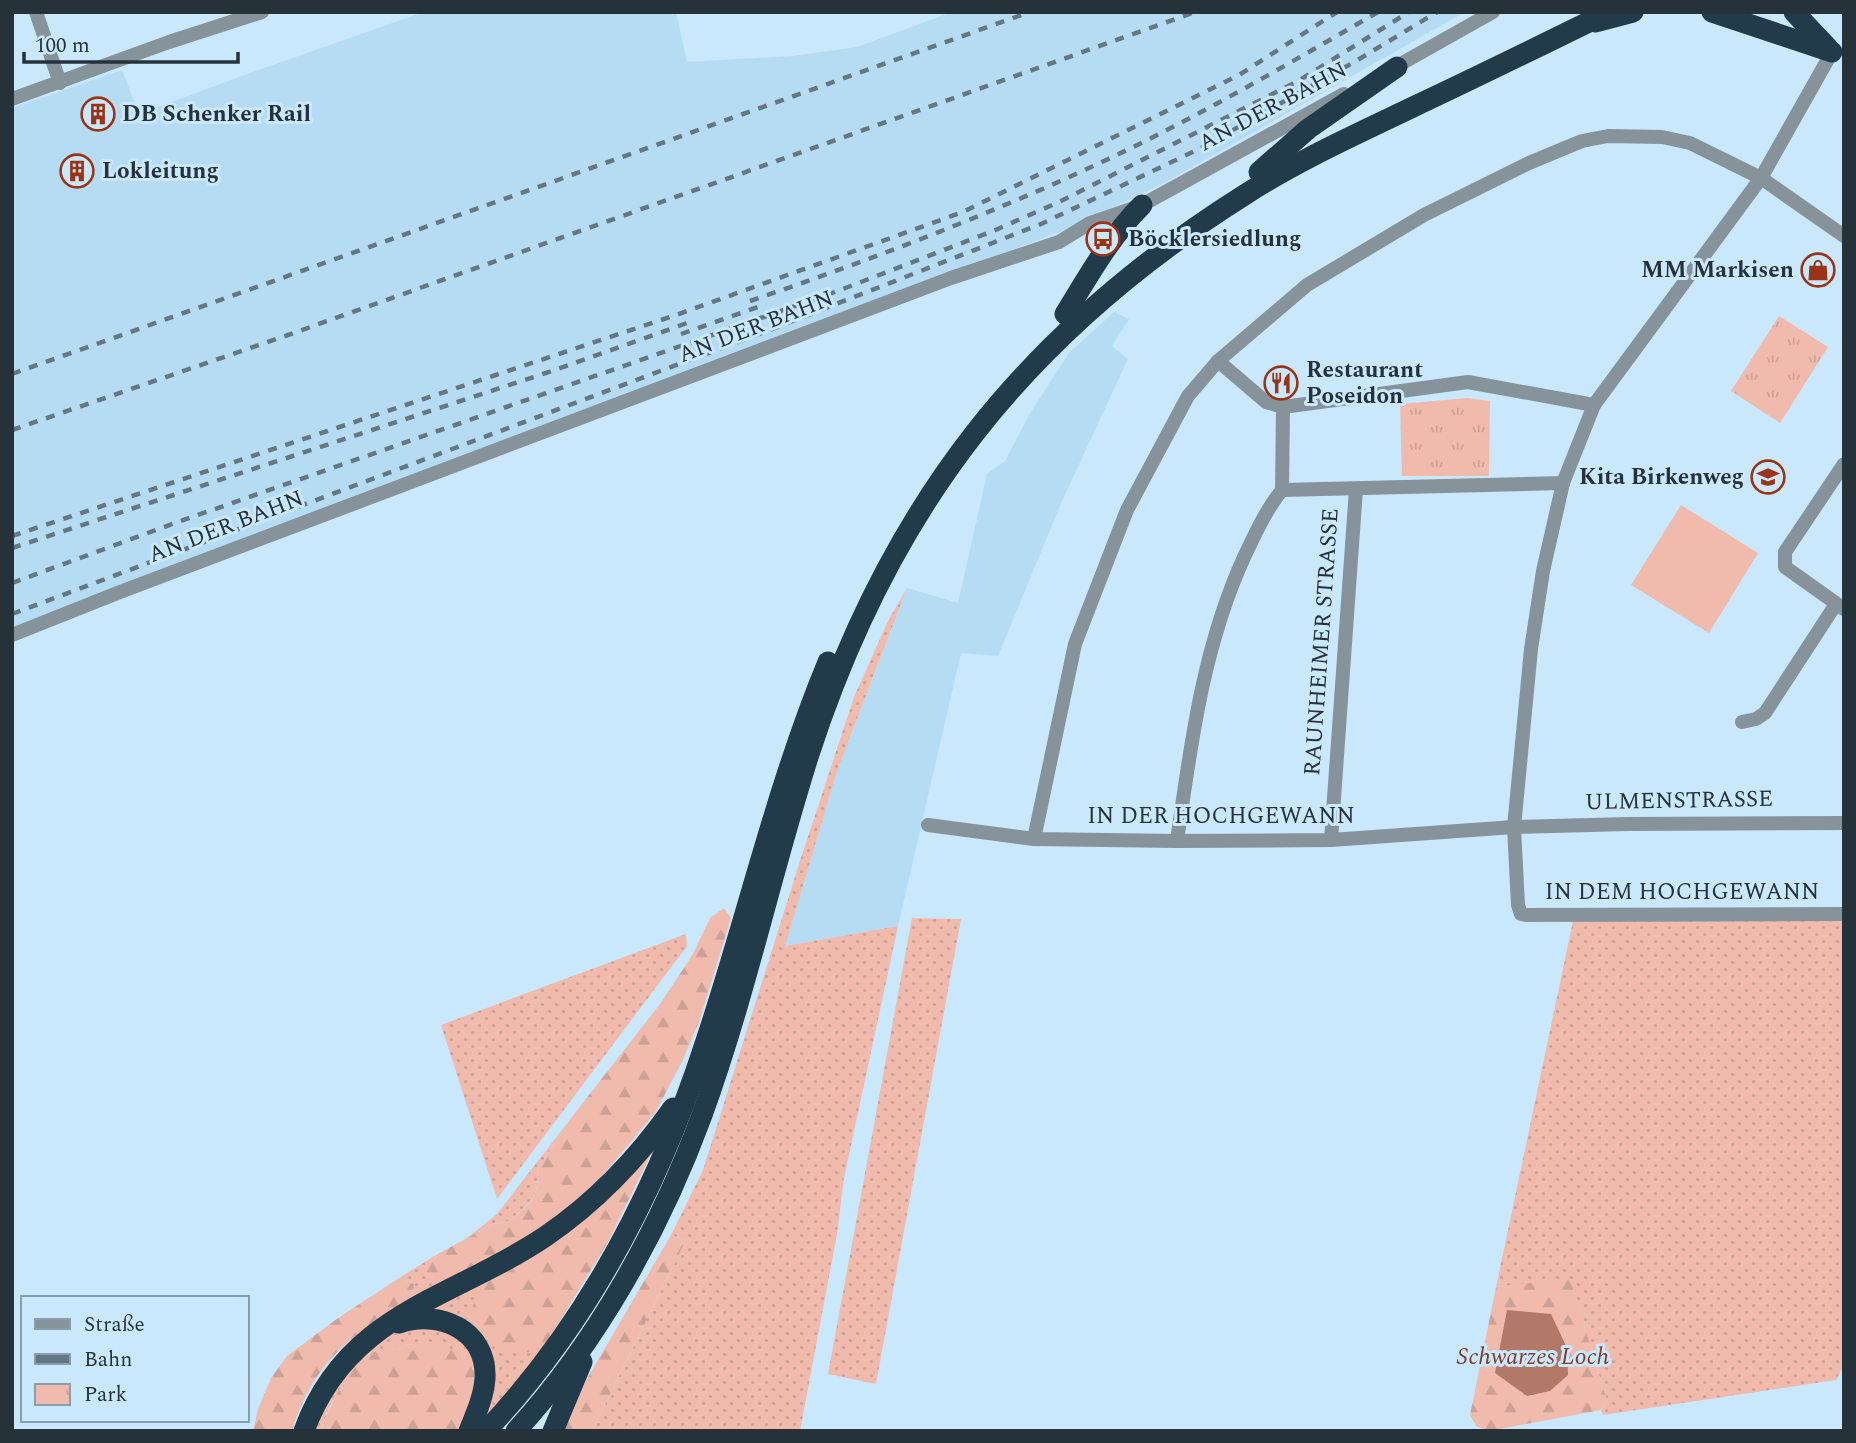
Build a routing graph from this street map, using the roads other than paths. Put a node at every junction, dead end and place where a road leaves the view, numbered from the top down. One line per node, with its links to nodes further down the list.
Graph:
1 (36, 12): 11 (street)
2 (262, 12): 11 (street)
3 (1493, 12): 10 (street, AN DER BAHN)
4 (1609, 12): 8 (highway)
5 (1633, 12): 8 (highway)
6 (1712, 12): 9 (highway)
7 (1794, 12): 9 (highway)
8 (1578, 19): 13 (highway); 36 (highway)
9 (1832, 52): 14 (street)
10 (1397, 66): 13 (highway); 15 (street, AN DER BAHN)
11 (60, 83): 12 (street)
12 (12, 99)
13 (1259, 172): 17 (highway)
14 (1761, 178): 16 (street); 18 (street); 19 (street)
15 (1142, 205): 17 (highway); 26 (street, AN DER BAHN)
16 (1844, 236)
17 (1065, 314): 35 (highway)
18 (1218, 361): 20 (street); 31 (street)
19 (1594, 405): 20 (street); 22 (street)
20 (1283, 407): 24 (street)
21 (1844, 464): 25 (street)
22 (1563, 483): 23 (street); 30 (street)
23 (1356, 489): 24 (street); 32 (street, RAUNHEIMER STRASSE)
24 (1282, 490): 33 (street)
25 (1840, 607): 27 (street)
26 (12, 635)
27 (1742, 722)
28 (1844, 823): 30 (street, ULMENSTRASSE)
29 (928, 825): 31 (street, IN DER HOCHGEWANN)
30 (1514, 827): 32 (street, IN DER HOCHGEWANN); 34 (street, IN DEM HOCHGEWANN)
31 (1034, 839): 33 (street, IN DER HOCHGEWANN)
32 (1331, 840): 33 (street, IN DER HOCHGEWANN)
33 (1177, 841)
34 (1844, 914)
35 (692, 1080): 37 (highway); 40 (highway)
36 (599, 1322): 41 (highway); 42 (highway)
37 (377, 1330): 38 (highway); 39 (highway)
38 (304, 1431)
39 (469, 1431)
40 (486, 1431)
41 (516, 1431)
42 (553, 1431)

